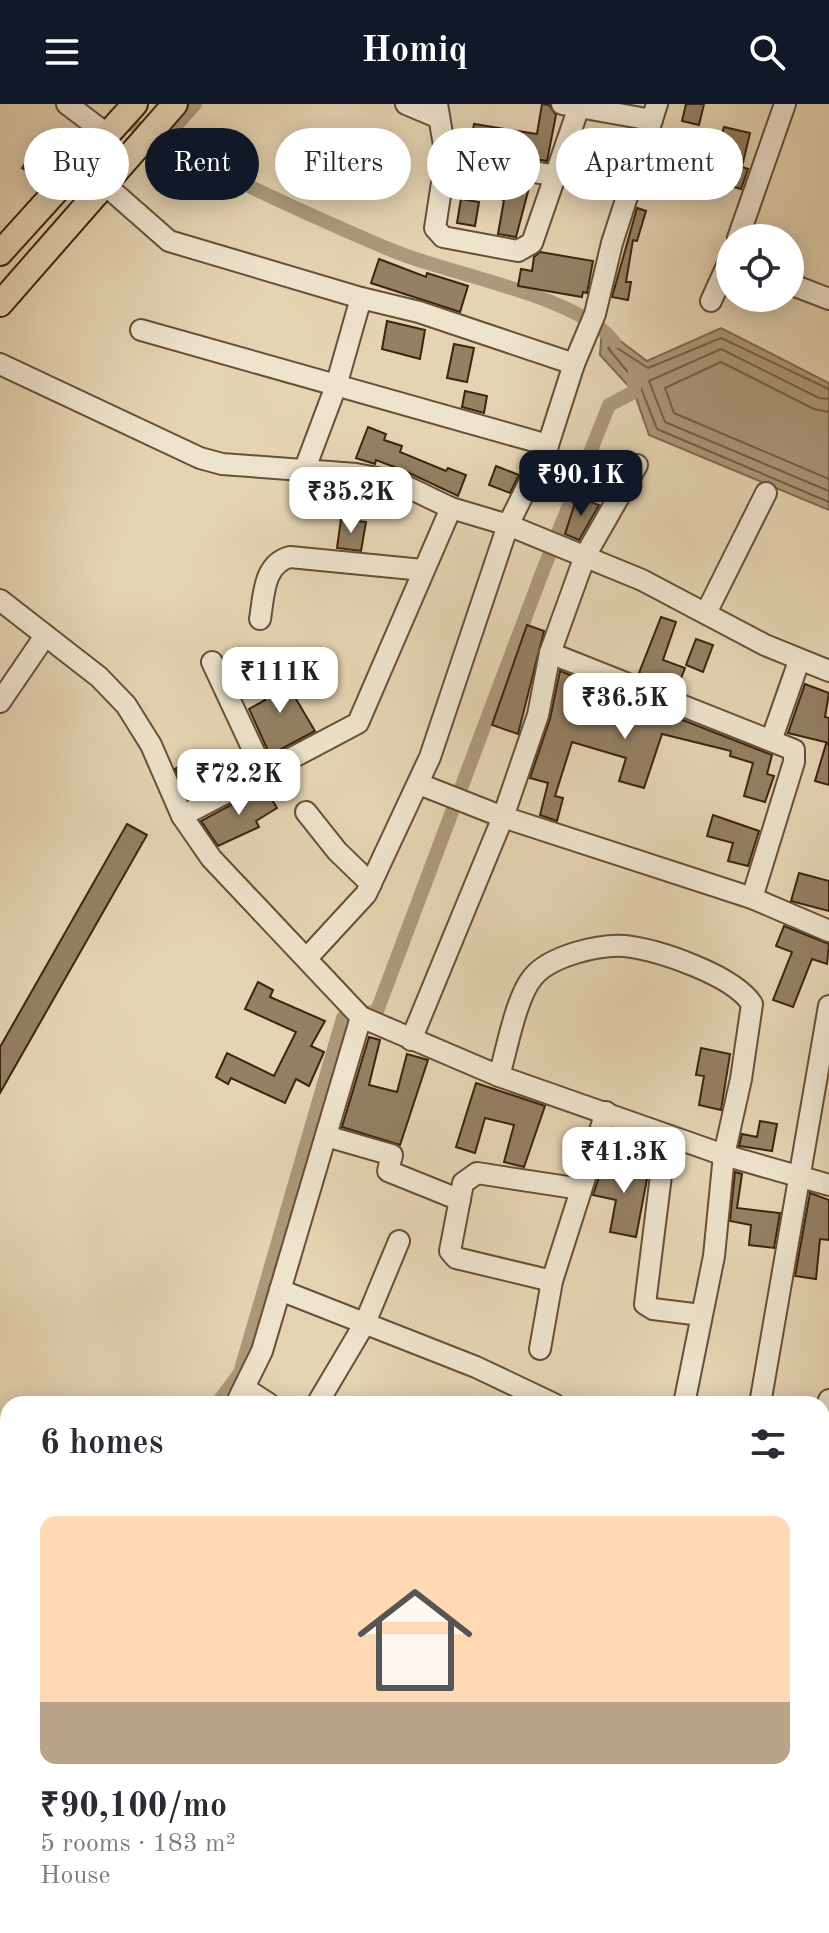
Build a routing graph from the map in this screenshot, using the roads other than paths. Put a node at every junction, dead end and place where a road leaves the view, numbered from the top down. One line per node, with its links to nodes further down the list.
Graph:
1 (67, 104): 8 (street)
2 (175, 104): 10 (main road)
3 (406, 104): 6 (street)
4 (785, 104): 15 (street)
5 (574, 105): 7 (street); 9 (street)
6 (437, 110)
7 (654, 112): 25 (street)
8 (122, 119): 16 (main road)
9 (568, 128)
10 (129, 155)
11 (556, 179): 14 (street)
12 (89, 200): 22 (main road)
13 (122, 200): 19 (street)
14 (438, 200)
15 (743, 224)
16 (0, 253)
17 (804, 289): 20 (street)
18 (716, 290): 21 (street)
19 (361, 298): 25 (street); 26 (street)
20 (829, 299)
21 (711, 301)
22 (0, 304)
23 (141, 330): 26 (street)
24 (0, 364): 29 (street)
25 (574, 364): 27 (street)
26 (336, 386): 27 (street); 29 (street)
27 (548, 445): 32 (street)
28 (637, 465): 33 (street)
29 (304, 471): 31 (street)
30 (766, 493): 36 (street)
31 (451, 508): 32 (street); 34 (street)
32 (508, 525): 33 (street); 46 (street)
33 (585, 556): 36 (street); 39 (street)
34 (423, 570): 37 (street); 45 (street)
35 (0, 600): 38 (street)
36 (706, 613): 40 (street)
37 (260, 619)
38 (45, 636): 43 (street); 48 (street)
39 (550, 653): 44 (street); 49 (street)
40 (799, 661): 42 (street); 44 (street)
41 (212, 662): 45 (street)
42 (829, 671)
43 (0, 702)
44 (772, 738): 51 (street)
45 (263, 771): 48 (street)
46 (419, 784): 49 (street); 50 (street)
47 (306, 812): 50 (street)
48 (182, 816): 53 (street)
49 (503, 817): 51 (street); 56 (street)
50 (371, 884): 53 (street)
51 (752, 898): 52 (street)
52 (829, 931)
53 (307, 958): 55 (street)
54 (829, 1006): 62 (street)
55 (359, 1015): 56 (street); 60 (street)
56 (411, 1040): 57 (street)
57 (499, 1076): 58 (street); 61 (street)
58 (606, 1112): 59 (street); 64 (street)
59 (666, 1135): 61 (street); 69 (street)
60 (326, 1136): 65 (street); 68 (street)
61 (724, 1155): 62 (street); 69 (street)
62 (798, 1174): 63 (street); 76 (street)
63 (829, 1185)
64 (581, 1189): 65 (street); 67 (street)
65 (460, 1200): 67 (street)
66 (399, 1241): 70 (street)
67 (552, 1281): 71 (street)
68 (280, 1290): 70 (street); 72 (street)
69 (701, 1315): 75 (street)
70 (365, 1323): 73 (street); 74 (street)
71 (540, 1349)
72 (241, 1396)
73 (322, 1396)
74 (537, 1396)
75 (686, 1396)
76 (761, 1396)

